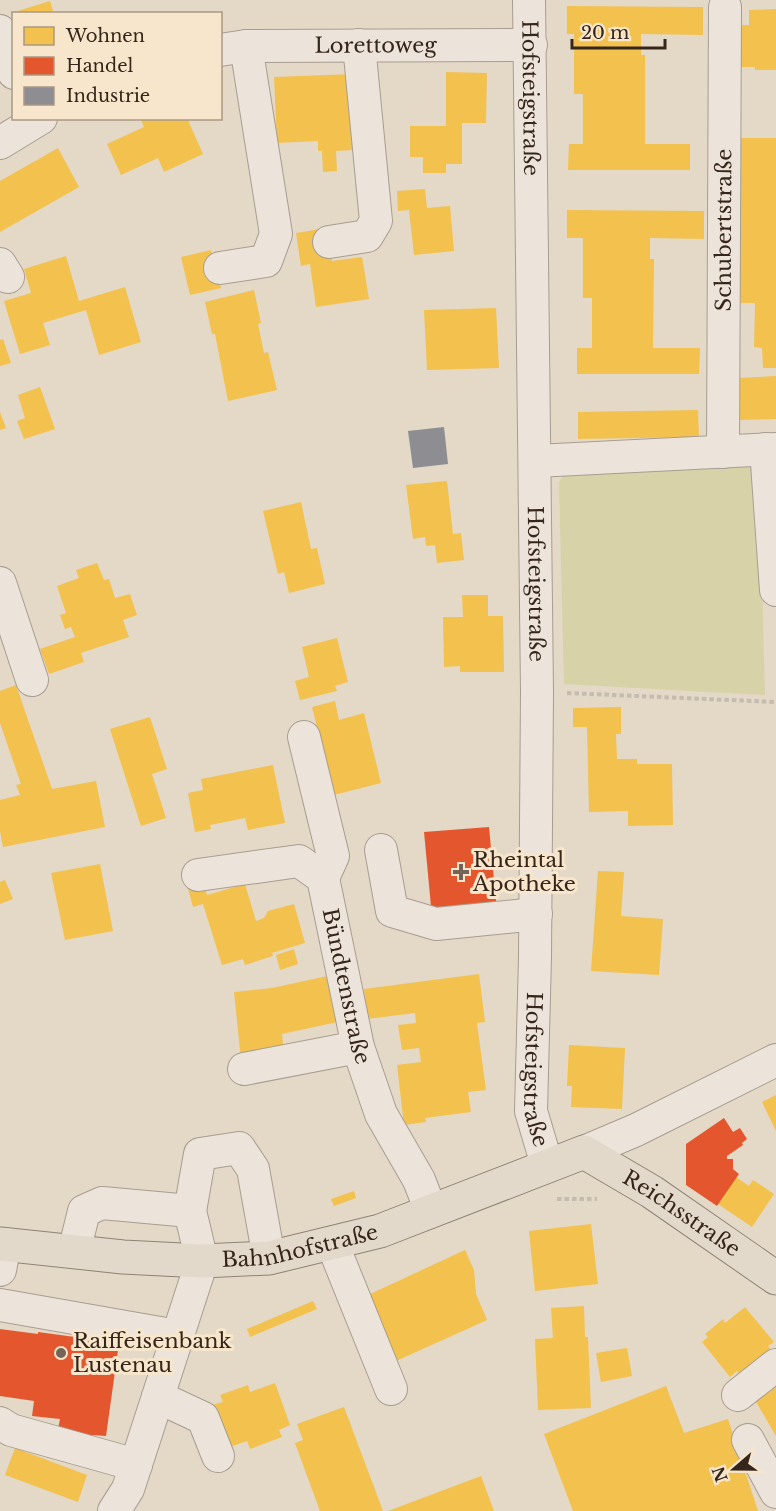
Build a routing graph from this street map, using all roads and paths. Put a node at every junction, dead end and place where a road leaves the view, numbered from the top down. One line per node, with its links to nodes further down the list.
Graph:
1 (529, 0): 5 (street, Hofsteigstraße)
2 (725, 7): 13 (street, Schubertstraße)
3 (0, 31): 7 (street)
4 (359, 45): 5 (street, Lorettoweg); 6 (street, Lorettoweg); 10 (street)
5 (531, 45): 14 (street, Hofsteigstraße)
6 (233, 47): 11 (street)
7 (12, 68)
8 (33, 120): 9 (street)
9 (0, 143)
10 (329, 242)
11 (220, 268)
12 (771, 449): 13 (street); 16 (street)
13 (723, 452): 14 (street)
14 (536, 461): 24 (street, Hofsteigstraße)
15 (0, 583): 17 (street)
16 (776, 590)
17 (32, 680)
18 (566, 693): 19 (path)
19 (776, 702)
20 (304, 737): 23 (street)
21 (381, 850): 24 (street)
22 (198, 875): 23 (street, Bündtenstraße)
23 (323, 878): 25 (street, Bündtenstraße)
24 (536, 914): 29 (street, Hofsteigstraße)
25 (358, 1047): 27 (street); 33 (street, Bündtenstraße)
26 (776, 1060): 28 (street)
27 (244, 1069)
28 (584, 1152): 29 (main road, Bahnhofstraße); 39 (main road, Reichsstraße)
29 (548, 1165): 33 (main road, Bahnhofstraße)
30 (599, 1199): 31 (path)
31 (554, 1200)
32 (190, 1211): 35 (street); 37 (street); 38 (street)
33 (431, 1211): 34 (main road, Bahnhofstraße)
34 (332, 1243): 37 (main road, Bahnhofstraße); 43 (street)
35 (74, 1252): 36 (main road, Bahnhofstraße); 38 (main road, Bahnhofstraße)
36 (2, 1253)
37 (269, 1258): 38 (main road, Bahnhofstraße)
38 (202, 1261): 41 (street)
39 (775, 1276)
40 (0, 1305): 41 (street)
41 (177, 1336): 45 (street)
42 (776, 1365): 44 (street)
43 (392, 1388)
44 (738, 1395)
45 (158, 1397): 48 (street); 50 (street)
46 (0, 1423): 50 (street)
47 (748, 1440): 49 (street)
48 (218, 1456)
49 (776, 1492)
50 (128, 1494)

